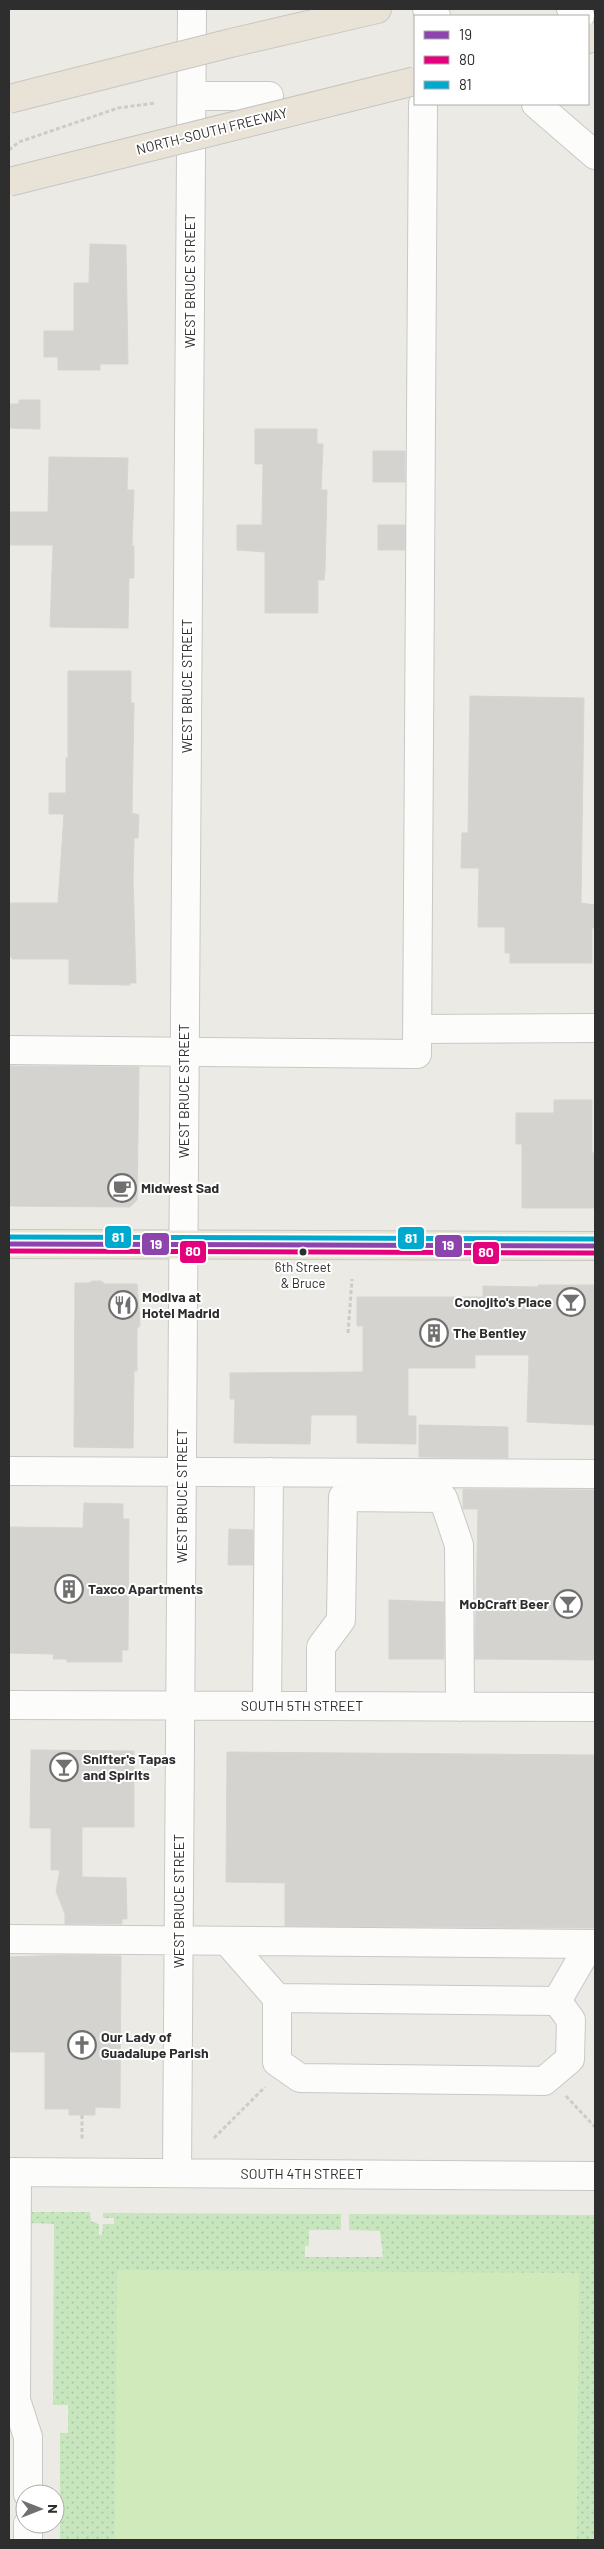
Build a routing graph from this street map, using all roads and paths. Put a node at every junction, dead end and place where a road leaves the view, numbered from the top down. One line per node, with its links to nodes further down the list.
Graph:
1 (192, 9): 6 (street, WEST BRUCE STREET)
2 (377, 9): 3 (highway)
3 (231, 43): 4 (highway, bridge); 8 (highway, bridge)
4 (9, 79)
5 (414, 81): 14 (highway, NORTH-SOUTH FREEWAY, bridge)
6 (192, 96): 7 (street); 18 (street, WEST BRUCE STREET)
7 (269, 96)
8 (9, 98)
9 (156, 103): 12 (path)
10 (423, 105): 16 (street)
11 (537, 105): 13 (street)
12 (9, 150)
13 (595, 155)
14 (9, 182)
15 (595, 1028): 16 (street)
16 (417, 1029): 18 (street)
17 (9, 1050): 18 (street)
18 (185, 1051): 20 (street, WEST BRUCE STREET)
19 (9, 1244): 20 (main road)
20 (184, 1245): 21 (main road); 25 (street, WEST BRUCE STREET)
21 (595, 1246)
22 (352, 1280): 23 (path)
23 (348, 1334)
24 (9, 1471): 25 (street)
25 (182, 1472): 26 (street); 29 (street, WEST BRUCE STREET)
26 (269, 1472): 27 (street); 30 (street)
27 (595, 1474)
28 (9, 1705): 29 (street, SOUTH 5TH STREET)
29 (180, 1705): 30 (street, SOUTH 5TH STREET); 35 (street, WEST BRUCE STREET)
30 (267, 1706): 31 (street, SOUTH 5TH STREET)
31 (321, 1706): 32 (street, SOUTH 5TH STREET); 32 (street)
32 (460, 1707): 33 (street, SOUTH 5TH STREET)
33 (595, 1707)
34 (9, 1939): 35 (street)
35 (178, 1940): 36 (street); 47 (street, WEST BRUCE STREET)
36 (227, 1941): 37 (street); 38 (street)
37 (593, 1944): 39 (street)
38 (278, 1998): 39 (street); 40 (street)
39 (557, 2001): 40 (street)
40 (285, 2068): 44 (path)
41 (82, 2115): 45 (path)
42 (584, 2116): 43 (path)
43 (595, 2127)
44 (214, 2138)
45 (82, 2139)
46 (13, 2172): 47 (street, SOUTH 4TH STREET); 49 (street)
47 (177, 2173): 48 (street, SOUTH 4TH STREET)
48 (595, 2176)
49 (28, 2484)

